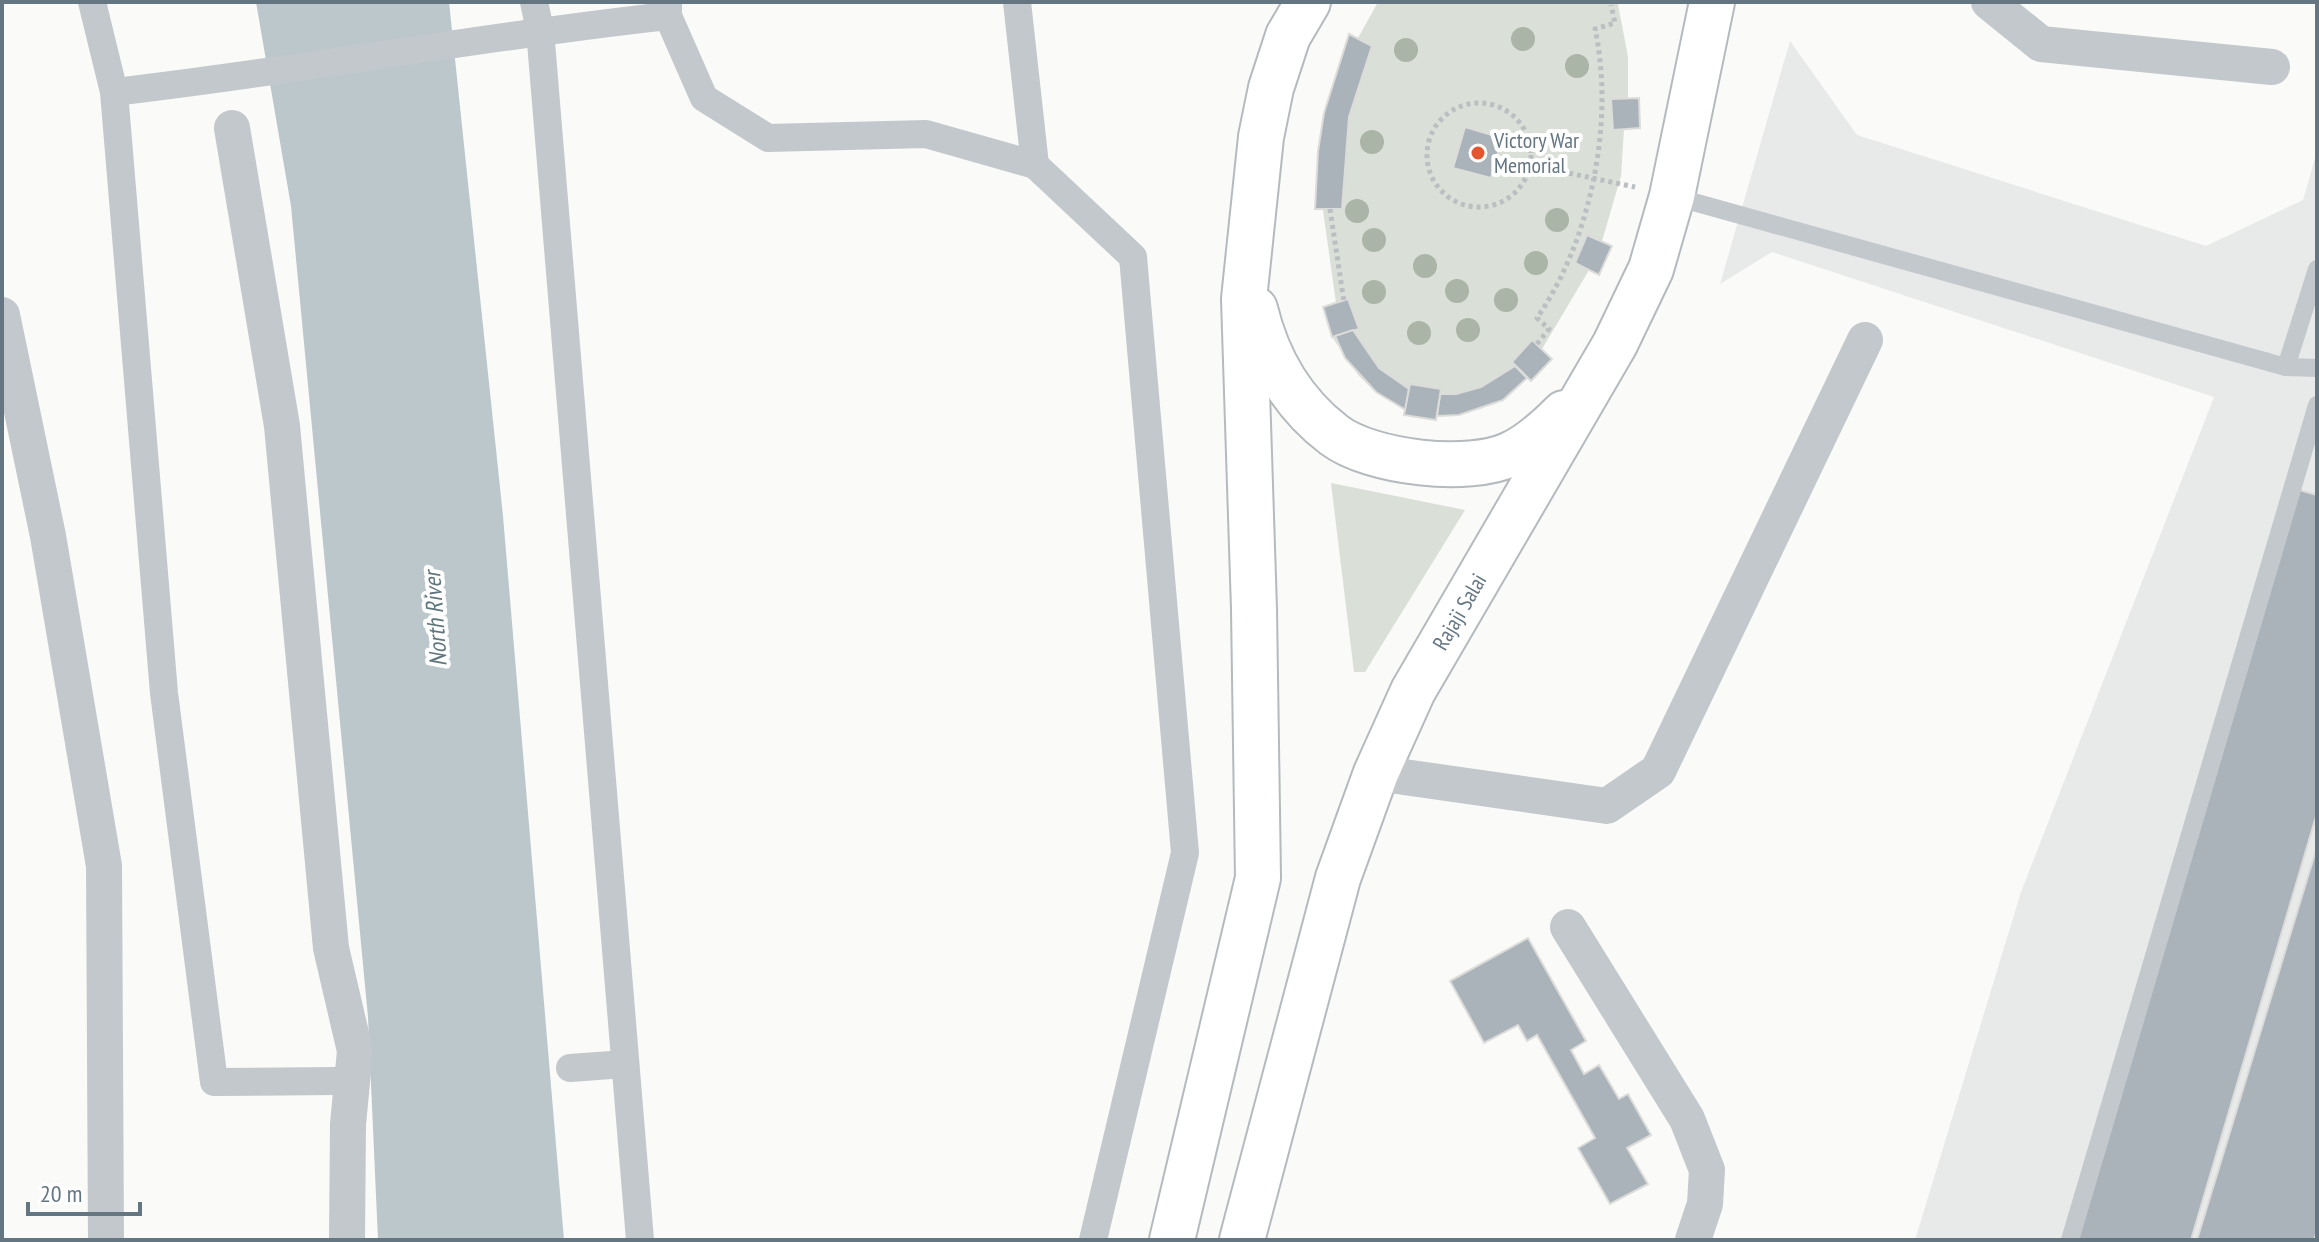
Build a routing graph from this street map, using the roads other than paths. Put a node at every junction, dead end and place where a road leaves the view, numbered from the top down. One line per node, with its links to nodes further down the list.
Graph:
1 (92, 2): 10 (street)
2 (534, 2): 8 (street)
3 (1017, 2): 12 (street)
4 (1989, 2): 9 (street)
5 (668, 9): 8 (street); 12 (street)
6 (1705, 11): 13 (main road, Rajaji Salai)
7 (1295, 13): 15 (main road)
8 (540, 30): 10 (street); 24 (street)
9 (2272, 67)
10 (114, 92): 26 (street)
11 (232, 128): 28 (street)
12 (1035, 165): 30 (street)
13 (1655, 192): 18 (lane); 20 (main road, Rajaji Salai)
14 (2317, 269): 18 (lane)
15 (1246, 273): 20 (main road); 31 (main road)
16 (2, 315): 27 (street)
17 (1865, 340): 22 (street)
18 (2286, 367): 19 (lane)
19 (2317, 368)
20 (1593, 382): 22 (main road, Rajaji Salai)
21 (2317, 405): 34 (lane)
22 (1376, 773): 32 (main road, Rajaji Salai)
23 (1568, 927): 33 (street)
24 (625, 1064): 25 (street); 29 (street)
25 (570, 1068)
26 (336, 1081)
27 (106, 1240)
28 (347, 1240)
29 (640, 1240)
30 (1093, 1240)
31 (1172, 1240)
32 (1242, 1240)
33 (1693, 1240)
34 (2070, 1240)

